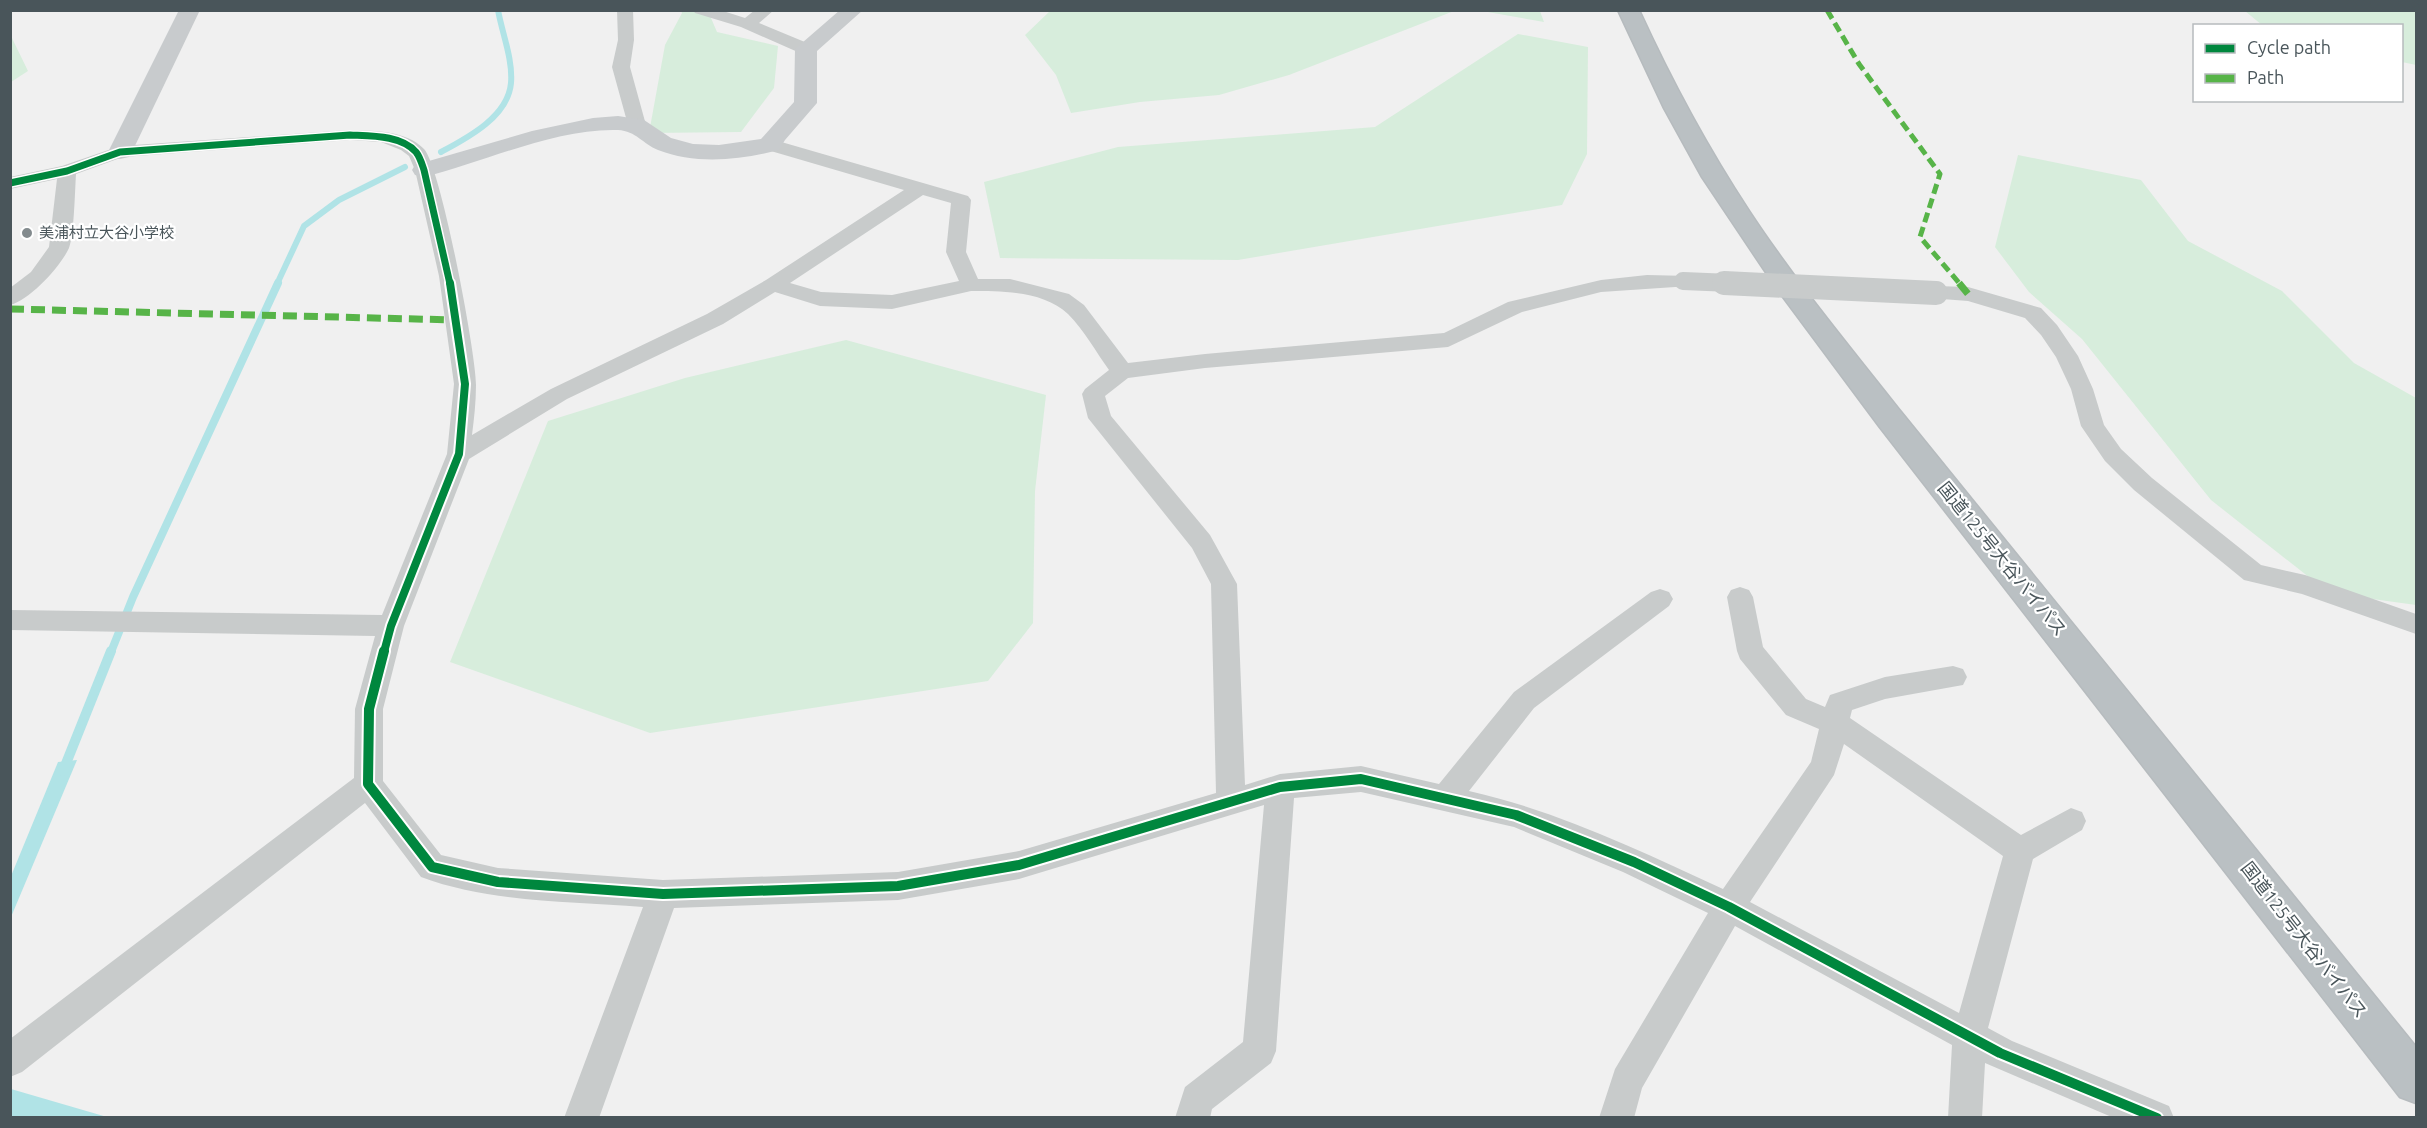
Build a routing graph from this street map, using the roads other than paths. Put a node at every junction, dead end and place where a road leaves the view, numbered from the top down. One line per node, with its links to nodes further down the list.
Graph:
1 (190, 10): 11 (street)
2 (625, 10): 9 (street)
3 (701, 10): 7 (street)
4 (766, 10): 7 (street)
5 (853, 10): 8 (street)
6 (1628, 10): 38 (highway, 国道125号大谷バイパス)
7 (747, 24): 8 (street)
8 (806, 49): 10 (street)
9 (637, 125): 10 (street); 12 (street)
10 (771, 146): 15 (street)
11 (120, 152): 12 (street); 13 (street)
12 (424, 170): 20 (street)
13 (67, 171): 14 (street); 18 (street)
14 (10, 183)
15 (920, 188): 16 (street); 17 (street)
16 (773, 285): 17 (street); 20 (street)
17 (971, 285): 19 (street)
18 (10, 299)
19 (1122, 371): 24 (street, bridge); 31 (street)
20 (459, 454): 25 (street)
21 (1740, 597): 27 (street)
22 (1660, 599): 30 (street)
23 (10, 620): 25 (street)
24 (2416, 624)
25 (391, 626): 28 (street)
26 (1953, 677): 27 (street)
27 (1835, 723): 33 (street); 35 (street)
28 (368, 784): 34 (street); 37 (street)
29 (1280, 787): 30 (street); 31 (street); 40 (street)
30 (1446, 798): 35 (street)
31 (1232, 801): 34 (street)
32 (2071, 821): 33 (street)
33 (2020, 851): 36 (street)
34 (663, 894): 39 (street)
35 (1729, 907): 36 (street); 41 (street)
36 (1969, 1037): 42 (street); 43 (street)
37 (10, 1060)
38 (2416, 1081)
39 (581, 1118)
40 (1192, 1118)
41 (1616, 1118)
42 (1965, 1118)
43 (2157, 1118)

